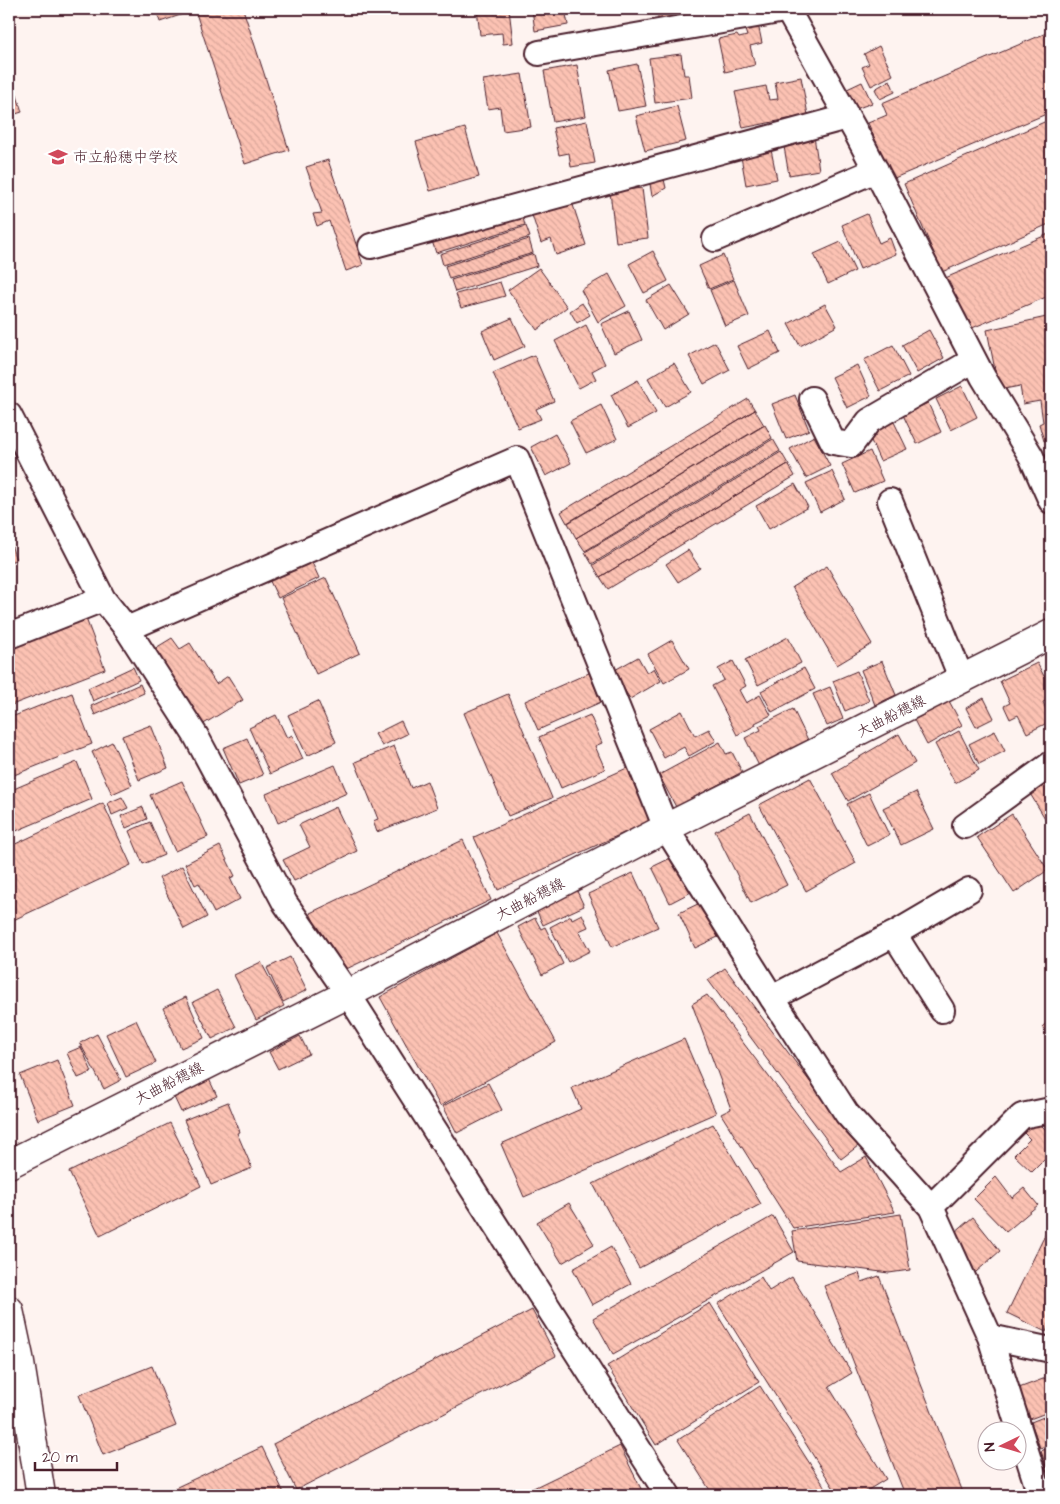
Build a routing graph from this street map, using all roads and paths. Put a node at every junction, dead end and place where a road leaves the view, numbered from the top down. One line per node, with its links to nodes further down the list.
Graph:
1 (788, 9): 2 (street); 3 (street)
2 (539, 54)
3 (847, 117): 4 (street); 6 (street)
4 (876, 170): 5 (street); 7 (street)
5 (714, 239)
6 (371, 246)
7 (974, 360): 8 (street); 11 (street)
8 (812, 399)
9 (9, 415): 12 (street)
10 (890, 501): 16 (street)
11 (1051, 501)
12 (103, 599): 13 (street); 14 (street)
13 (127, 629): 19 (street); 22 (street)
14 (9, 636)
15 (1049, 640): 16 (main road, 大曲船穂線)
16 (962, 680): 19 (main road, 大曲船穂線)
17 (1051, 764): 18 (street)
18 (965, 826)
19 (666, 828): 22 (main road, 大曲船穂線); 23 (street)
20 (969, 890): 21 (street)
21 (894, 934): 23 (street); 24 (street)
22 (348, 994): 26 (main road, 大曲船穂線); 32 (street)
23 (772, 998): 27 (street)
24 (942, 1010)
25 (1051, 1110): 27 (street)
26 (9, 1164)
27 (931, 1207): 29 (street)
28 (9, 1310): 31 (main road)
29 (990, 1337): 30 (street); 33 (street)
30 (1051, 1350)
31 (41, 1495)
32 (668, 1495)
33 (1040, 1495)

